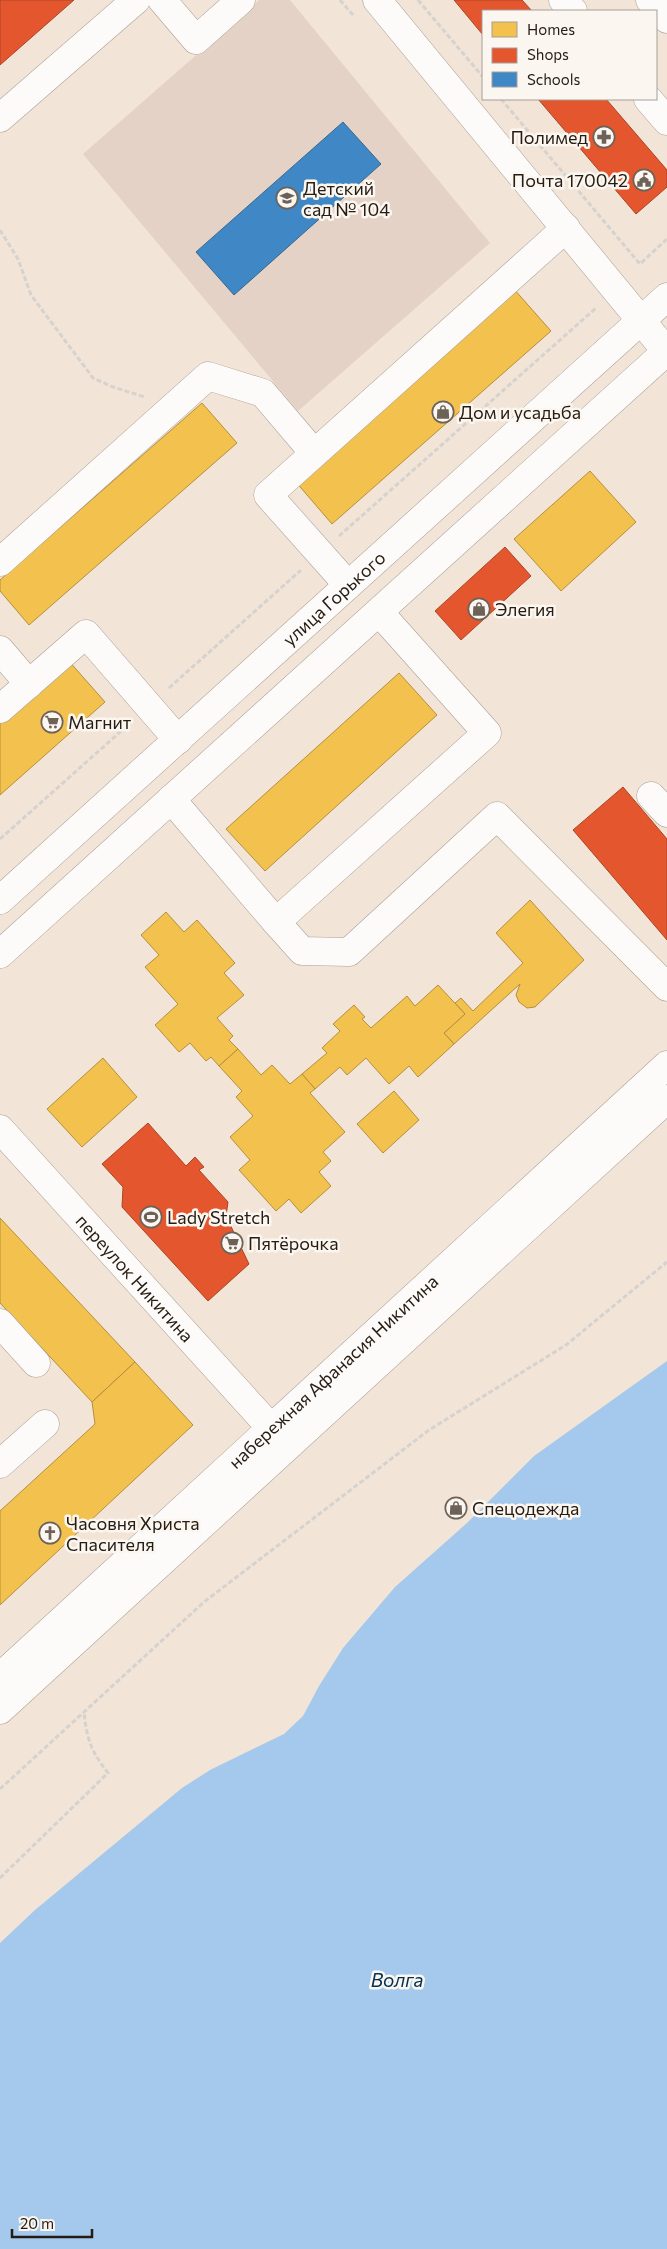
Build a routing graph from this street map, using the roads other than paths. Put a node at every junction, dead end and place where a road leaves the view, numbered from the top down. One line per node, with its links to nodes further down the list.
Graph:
1 (136, 0): 10 (main road)
2 (162, 0): 3 (main road)
3 (241, 0)
4 (377, 0): 12 (main road)
5 (563, 0): 7 (main road)
6 (650, 0): 8 (main road)
7 (572, 10)
8 (667, 20)
9 (649, 100): 11 (main road)
10 (0, 118)
11 (667, 121)
12 (566, 228): 14 (main road); 16 (main road)
13 (667, 297): 14 (main road, улица Горького)
14 (642, 320): 15 (main road); 18 (main road, улица Горького)
15 (667, 351): 19 (main road)
16 (314, 453): 17 (main road); 18 (main road)
17 (0, 562)
18 (348, 585): 23 (main road, улица Горького)
19 (379, 612): 24 (main road); 26 (main road)
20 (0, 650): 21 (main road)
21 (29, 684): 22 (main road); 23 (main road)
22 (0, 709)
23 (178, 740): 25 (main road, улица Горького)
24 (171, 799): 26 (main road); 27 (main road)
25 (0, 900)
26 (276, 922): 28 (main road)
27 (0, 954)
28 (667, 987)
29 (667, 1065): 35 (main road, набережная Афанасия Никитина)
30 (667, 1099): 38 (main road, набережная Афанасия Никитина)
31 (0, 1129): 35 (main road, переулок Никитина)
32 (0, 1323): 33 (main road)
33 (36, 1363)
34 (45, 1424): 36 (main road)
35 (271, 1428): 37 (main road, набережная Афанасия Никитина)
36 (0, 1464)
37 (0, 1677)
38 (0, 1710)

